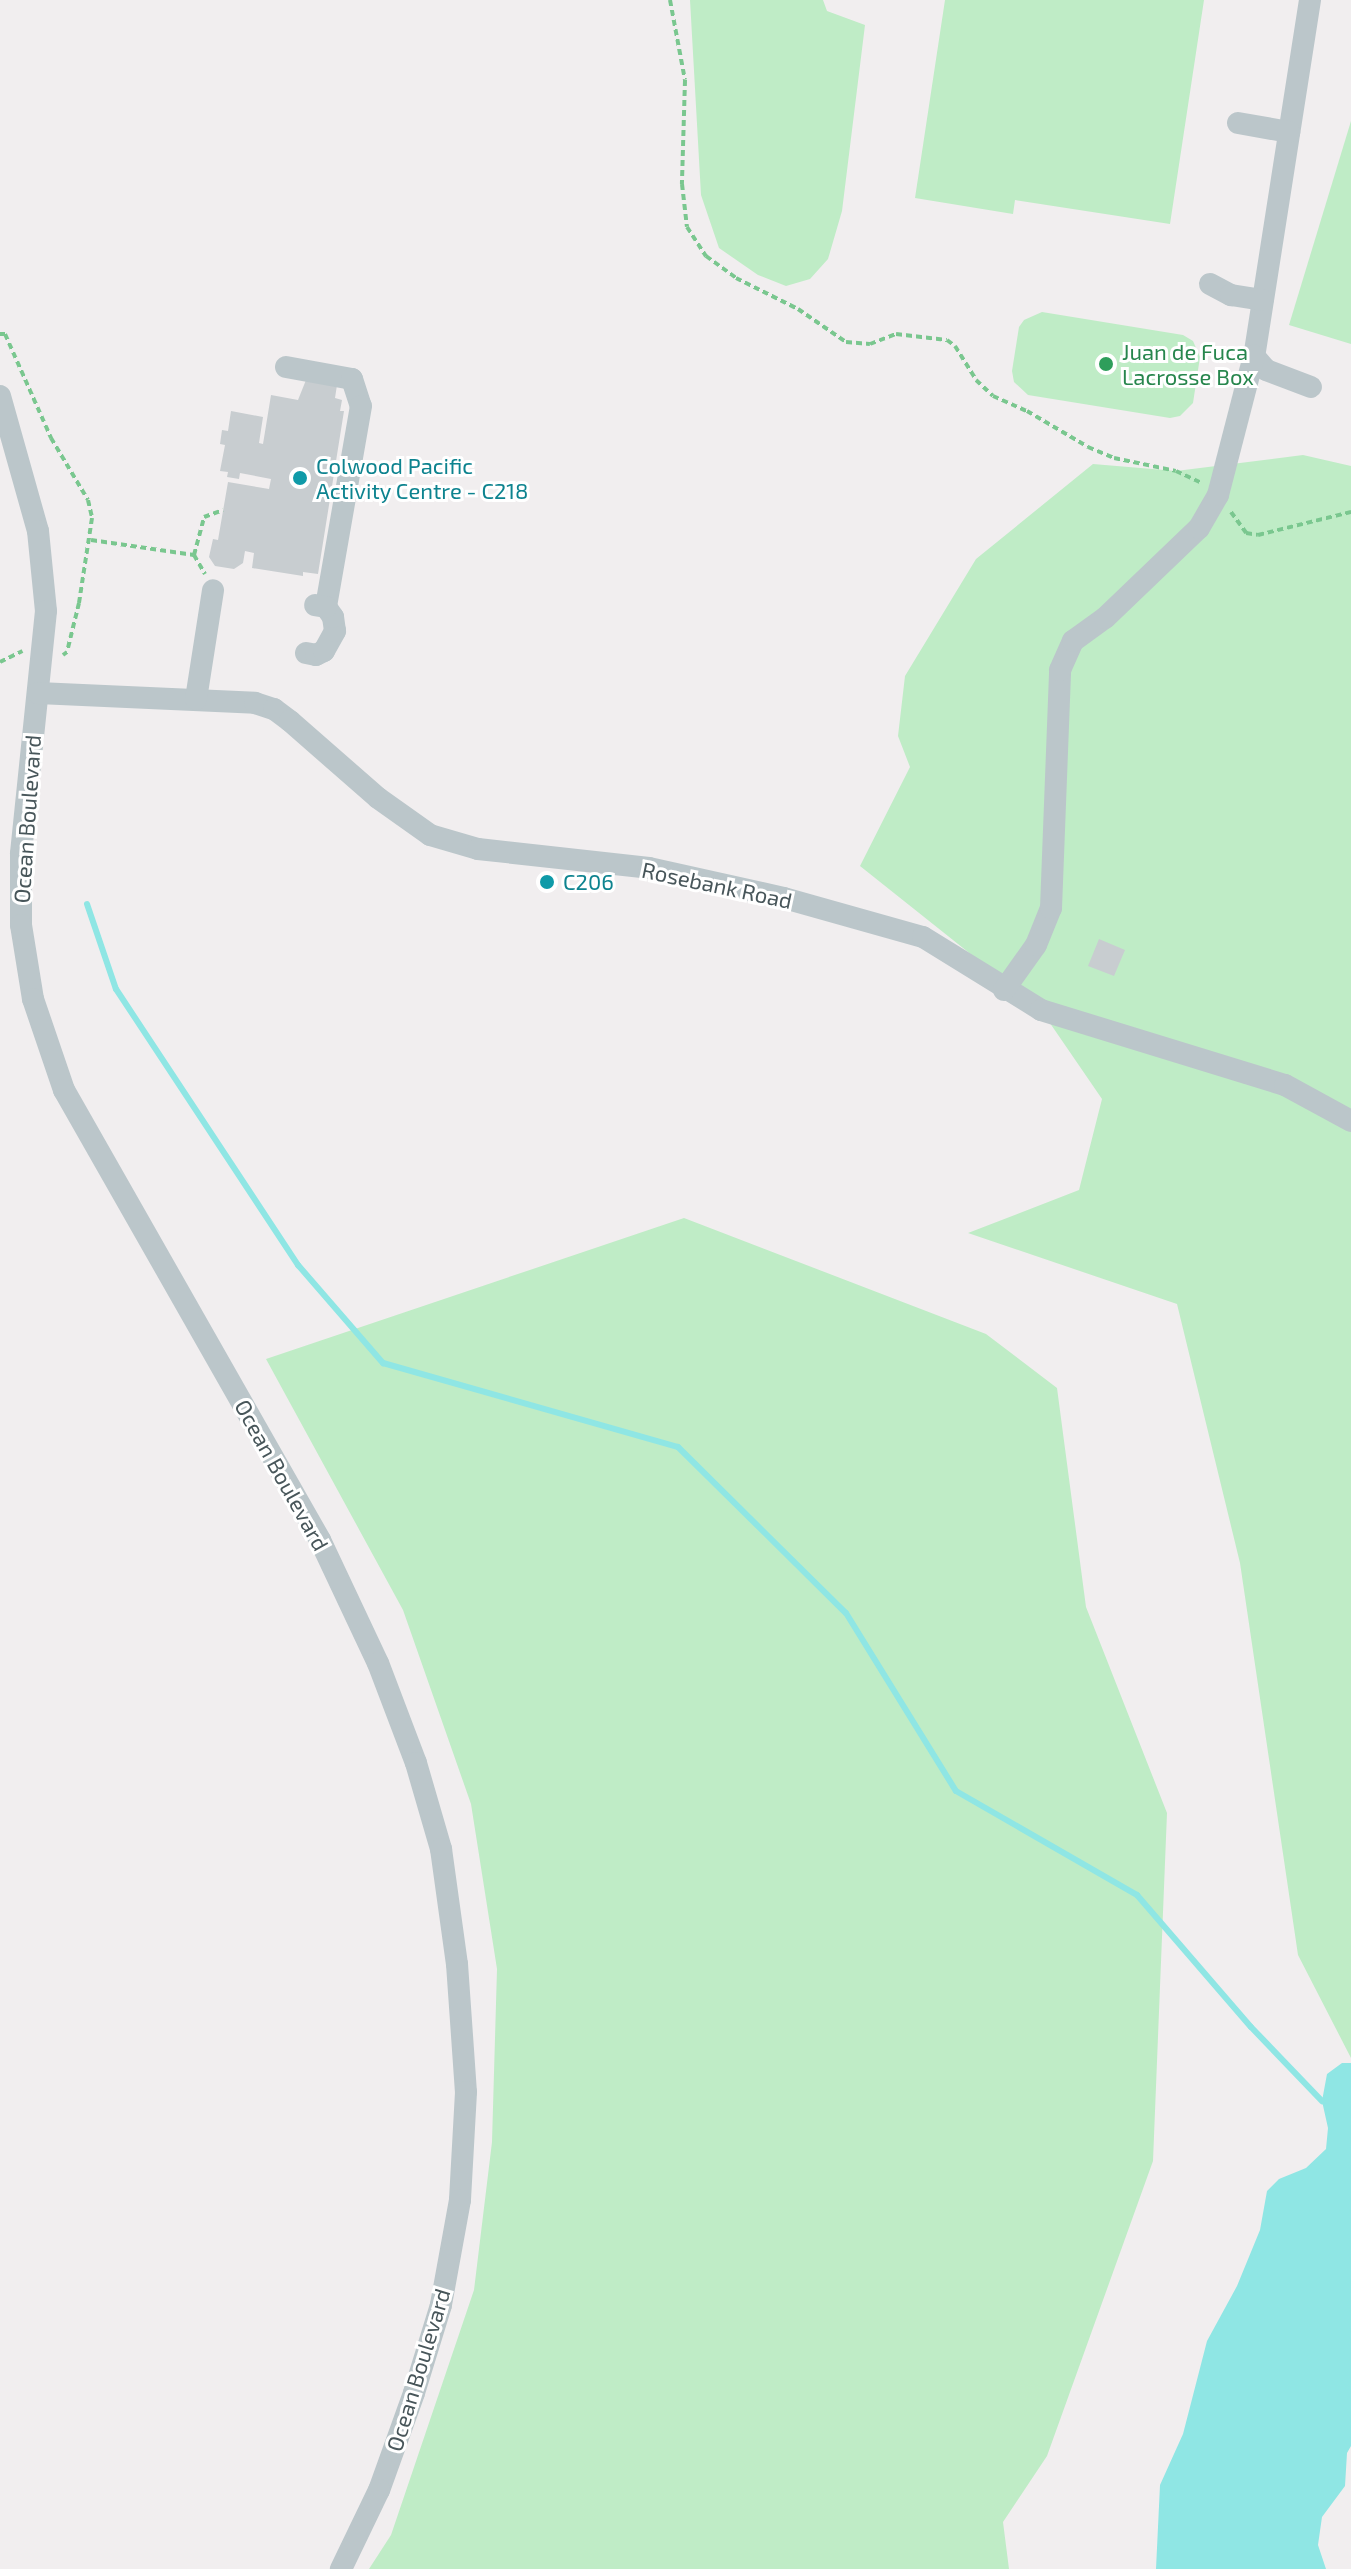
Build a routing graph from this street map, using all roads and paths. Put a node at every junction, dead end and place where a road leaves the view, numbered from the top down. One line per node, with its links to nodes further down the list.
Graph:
1 (670, 0): 12 (path)
2 (1310, 0): 4 (street)
3 (1238, 123): 4 (street)
4 (1289, 132): 6 (street)
5 (1210, 284): 6 (street)
6 (1263, 300): 8 (street)
7 (0, 334): 15 (path)
8 (1254, 356): 10 (street); 12 (street)
9 (286, 367): 18 (street)
10 (1311, 387)
11 (0, 396): 19 (street, Ocean Boulevard)
12 (1218, 495): 14 (path); 22 (street)
13 (223, 510): 16 (path)
14 (1351, 512)
15 (91, 540): 16 (path); 19 (path)
16 (194, 555): 17 (path)
17 (213, 590): 21 (street)
18 (306, 653)
19 (42, 654): 20 (street, Ocean Boulevard)
20 (38, 693): 21 (street, Rosebank Road); 24 (street, Ocean Boulevard)
21 (196, 699): 22 (street, Rosebank Road)
22 (1004, 990): 23 (street, Rosebank Road)
23 (1351, 1121)
24 (341, 2569)

